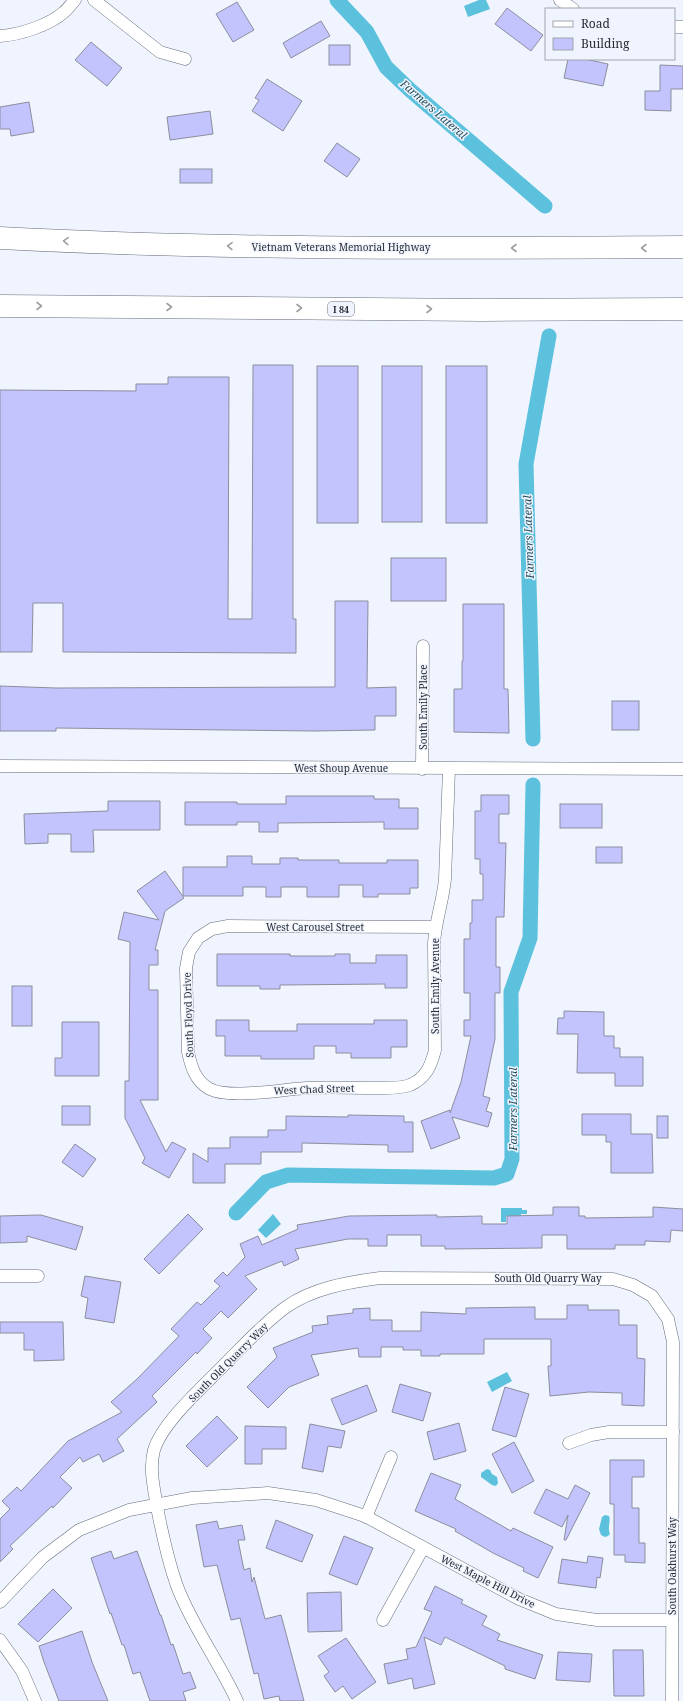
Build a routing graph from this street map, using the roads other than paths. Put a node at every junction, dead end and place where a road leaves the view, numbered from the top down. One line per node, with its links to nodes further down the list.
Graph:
1 (75, 0): 5 (street)
2 (94, 0): 6 (street)
3 (560, 0): 4 (street)
4 (572, 8)
5 (0, 36)
6 (185, 59)
7 (0, 238): 8 (highway, Vietnam Veterans Memorial Highway, one-way to 7)
8 (683, 248)
9 (0, 306): 10 (highway, I 84, one-way to 10)
10 (683, 309)
11 (423, 646): 13 (street, South Emily Place)
12 (0, 766): 13 (street, West Shoup Avenue)
13 (422, 769): 14 (street, West Shoup Avenue)
14 (449, 769): 15 (street, West Shoup Avenue); 16 (street, South Emily Avenue)
15 (683, 769)
16 (435, 927): 17 (street, West Carousel Street); 18 (street, South Emily Avenue)
17 (198, 938): 19 (street, South Floyd Drive)
18 (421, 1080): 19 (street, West Chad Street)
19 (208, 1088)
20 (0, 1276): 21 (street)
21 (38, 1276)
22 (652, 1296): 23 (street, South Oakhurst Way); 26 (street, South Old Quarry Way)
23 (673, 1432): 24 (street); 31 (street, South Oakhurst Way)
24 (569, 1443)
25 (391, 1457): 27 (street)
26 (157, 1504): 27 (street, West Maple Hill Drive); 29 (street, West Maple Hill Drive); 34 (street, South Old Quarry Way)
27 (366, 1517): 28 (street, West Maple Hill Drive)
28 (423, 1548): 30 (street); 31 (street, West Maple Hill Drive)
29 (0, 1602)
30 (383, 1620)
31 (672, 1620): 35 (street, South Oakhurst Way)
32 (0, 1640): 33 (street)
33 (35, 1701)
34 (236, 1701)
35 (672, 1701)

